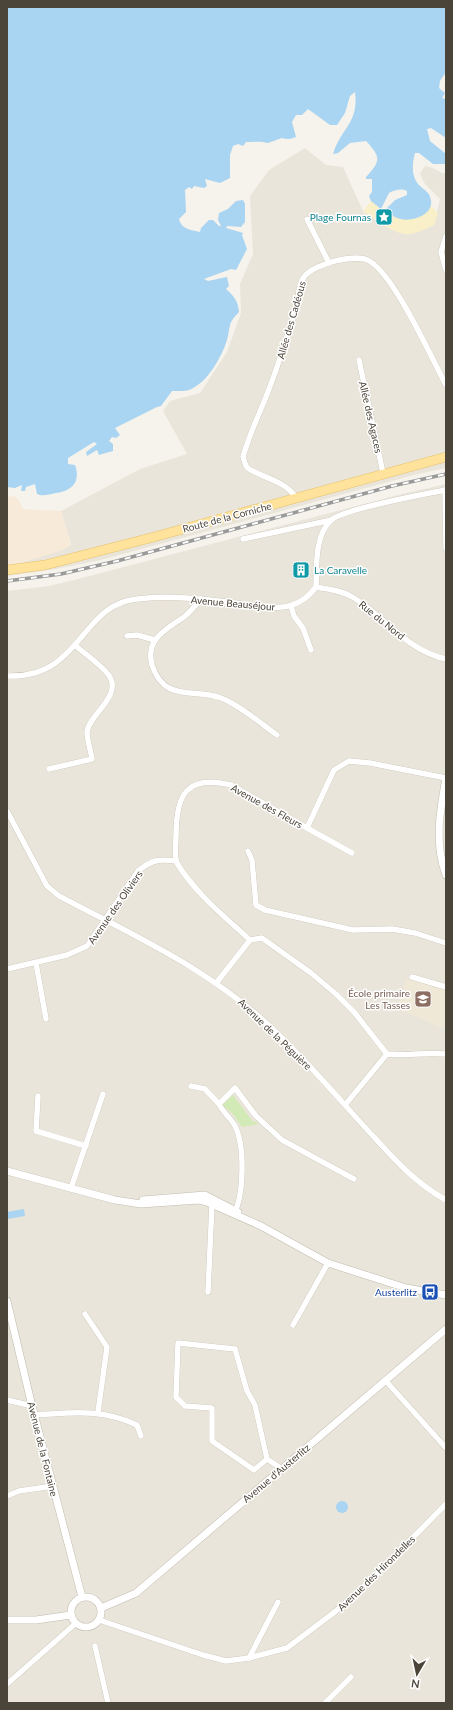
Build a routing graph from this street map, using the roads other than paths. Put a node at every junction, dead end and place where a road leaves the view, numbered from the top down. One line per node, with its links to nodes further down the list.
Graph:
1 (307, 220): 3 (street)
2 (446, 236): 4 (street)
3 (329, 263): 6 (street, Allée des Cadéous); 10 (street, Allée des Cadéous)
4 (446, 270)
5 (359, 360): 8 (street, Allée des Agaces)
6 (446, 385)
7 (446, 457): 8 (main road, Route de la Corniche)
8 (383, 473): 10 (main road, Route de la Corniche)
9 (445, 490): 11 (street); 13 (street)
10 (296, 498): 14 (main road, Route de la Corniche)
11 (332, 520): 12 (street); 15 (street)
12 (243, 539)
13 (446, 548)
14 (7, 570)
15 (316, 587): 17 (street); 22 (street, Rue du Nord)
16 (201, 599): 17 (street, Avenue Beauséjour); 19 (street); 20 (street, Avenue Beauséjour)
17 (291, 606): 21 (street)
18 (127, 636): 19 (street)
19 (155, 640): 24 (street)
20 (76, 646): 23 (street, Avenue Beauséjour); 25 (street)
21 (311, 650)
22 (446, 659)
23 (7, 676)
24 (277, 735)
25 (49, 769)
26 (446, 778): 28 (street, Avenue des Fleurs); 32 (street)
27 (7, 811): 33 (street, Avenue de la Péguière)
28 (307, 828): 30 (street); 31 (street, Avenue des Fleurs)
29 (248, 852): 35 (street)
30 (352, 853)
31 (176, 862): 33 (street, Avenue des Oliviers); 34 (street)
32 (446, 875)
33 (106, 921): 36 (street, Avenue des Oliviers); 39 (street, Avenue de la Péguière)
34 (250, 940): 39 (street); 42 (street)
35 (446, 943)
36 (36, 963): 37 (street, Avenue des Oliviers); 41 (street)
37 (7, 969)
38 (412, 977): 40 (street)
39 (217, 982): 48 (street, Avenue de la Péguière)
40 (446, 987)
41 (46, 1019)
42 (387, 1054): 43 (street); 48 (street)
43 (446, 1054)
44 (191, 1086): 47 (street)
45 (103, 1094): 49 (street)
46 (38, 1096): 49 (street)
47 (219, 1104): 51 (street); 56 (street)
48 (345, 1105): 53 (street, Avenue de la Péguière)
49 (86, 1146): 52 (street)
50 (7, 1171): 52 (street)
51 (354, 1179)
52 (71, 1188): 54 (street)
53 (446, 1200)
54 (127, 1202): 55 (street); 56 (street)
55 (212, 1204): 56 (street); 58 (street)
56 (235, 1212): 57 (street)
57 (328, 1264): 59 (street); 62 (street)
58 (208, 1292)
59 (446, 1295)
60 (7, 1301): 66 (street, Avenue de la Fontaine)
61 (85, 1314): 67 (street)
62 (293, 1325)
63 (446, 1329): 64 (street, Avenue d'Austerlitz)
64 (385, 1380): 70 (street); 72 (street, Avenue d'Austerlitz)
65 (7, 1400): 66 (street)
66 (32, 1406): 68 (street, Avenue de la Fontaine)
67 (98, 1412): 68 (street); 69 (street)
68 (34, 1415): 73 (street, Avenue de la Fontaine)
69 (141, 1436)
70 (446, 1448)
71 (266, 1458): 71 (street); 72 (street)
72 (282, 1469): 78 (street, Avenue d'Austerlitz)
73 (53, 1486): 74 (street); 76 (street, Avenue de la Fontaine)
74 (7, 1496)
75 (446, 1504): 84 (street, Avenue des Hirondelles)
76 (82, 1597): 78 (street); 79 (street)
77 (278, 1602): 84 (street)
78 (101, 1608): 81 (street)
79 (71, 1615): 80 (street); 82 (street)
80 (7, 1620)
81 (99, 1620): 82 (street); 84 (street, Avenue des Hirondelles)
82 (76, 1624): 86 (street)
83 (95, 1646): 87 (street)
84 (249, 1658)
85 (350, 1677): 88 (street)
86 (7, 1684)
87 (108, 1703)
88 (325, 1703)

